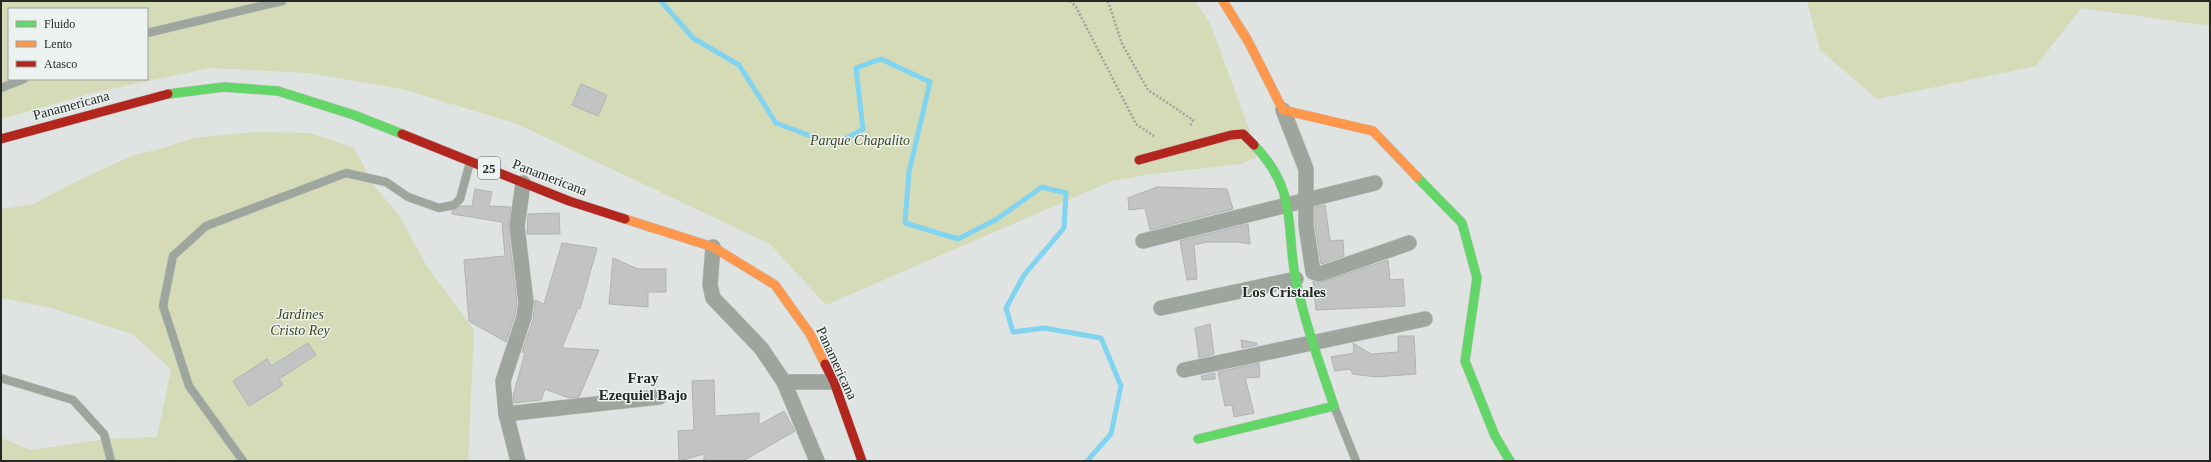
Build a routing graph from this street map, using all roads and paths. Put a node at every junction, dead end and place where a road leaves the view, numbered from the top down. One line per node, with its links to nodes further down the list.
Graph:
1 (282, 1): 5 (lane)
2 (1070, 1): 11 (path)
3 (1108, 1): 9 (path)
4 (1223, 1): 8 (street)
5 (148, 33)
6 (21, 80): 7 (lane)
7 (1, 88)
8 (1283, 110): 16 (street); 39 (street)
9 (1189, 129)
10 (1, 139): 12 (street, Panamericana / 25)
11 (1159, 140)
12 (470, 160): 14 (street, Panamericana / 25); 34 (lane)
13 (1139, 160): 17 (street)
14 (523, 183): 20 (street, Panamericana / 25); 31 (street)
15 (1375, 183): 16 (street)
16 (1306, 200): 17 (street); 19 (street)
17 (1288, 204): 18 (street); 21 (street)
18 (1143, 240)
19 (1409, 243)
20 (712, 247): 27 (street); 28 (street, Panamericana / 25)
21 (1296, 279): 22 (street); 24 (street)
22 (1161, 308)
23 (1425, 319): 24 (street)
24 (1313, 344): 25 (street); 30 (street)
25 (1184, 370)
26 (1, 378): 33 (lane)
27 (784, 382): 28 (street); 36 (street)
28 (834, 382): 37 (street, Panamericana / 25)
29 (658, 397): 31 (street)
30 (1334, 406): 32 (street); 38 (lane)
31 (506, 414): 35 (street)
32 (1198, 439)
33 (111, 461)
34 (243, 461)
35 (518, 461)
36 (817, 461)
37 (862, 461)
38 (1356, 461)
39 (1510, 461)

